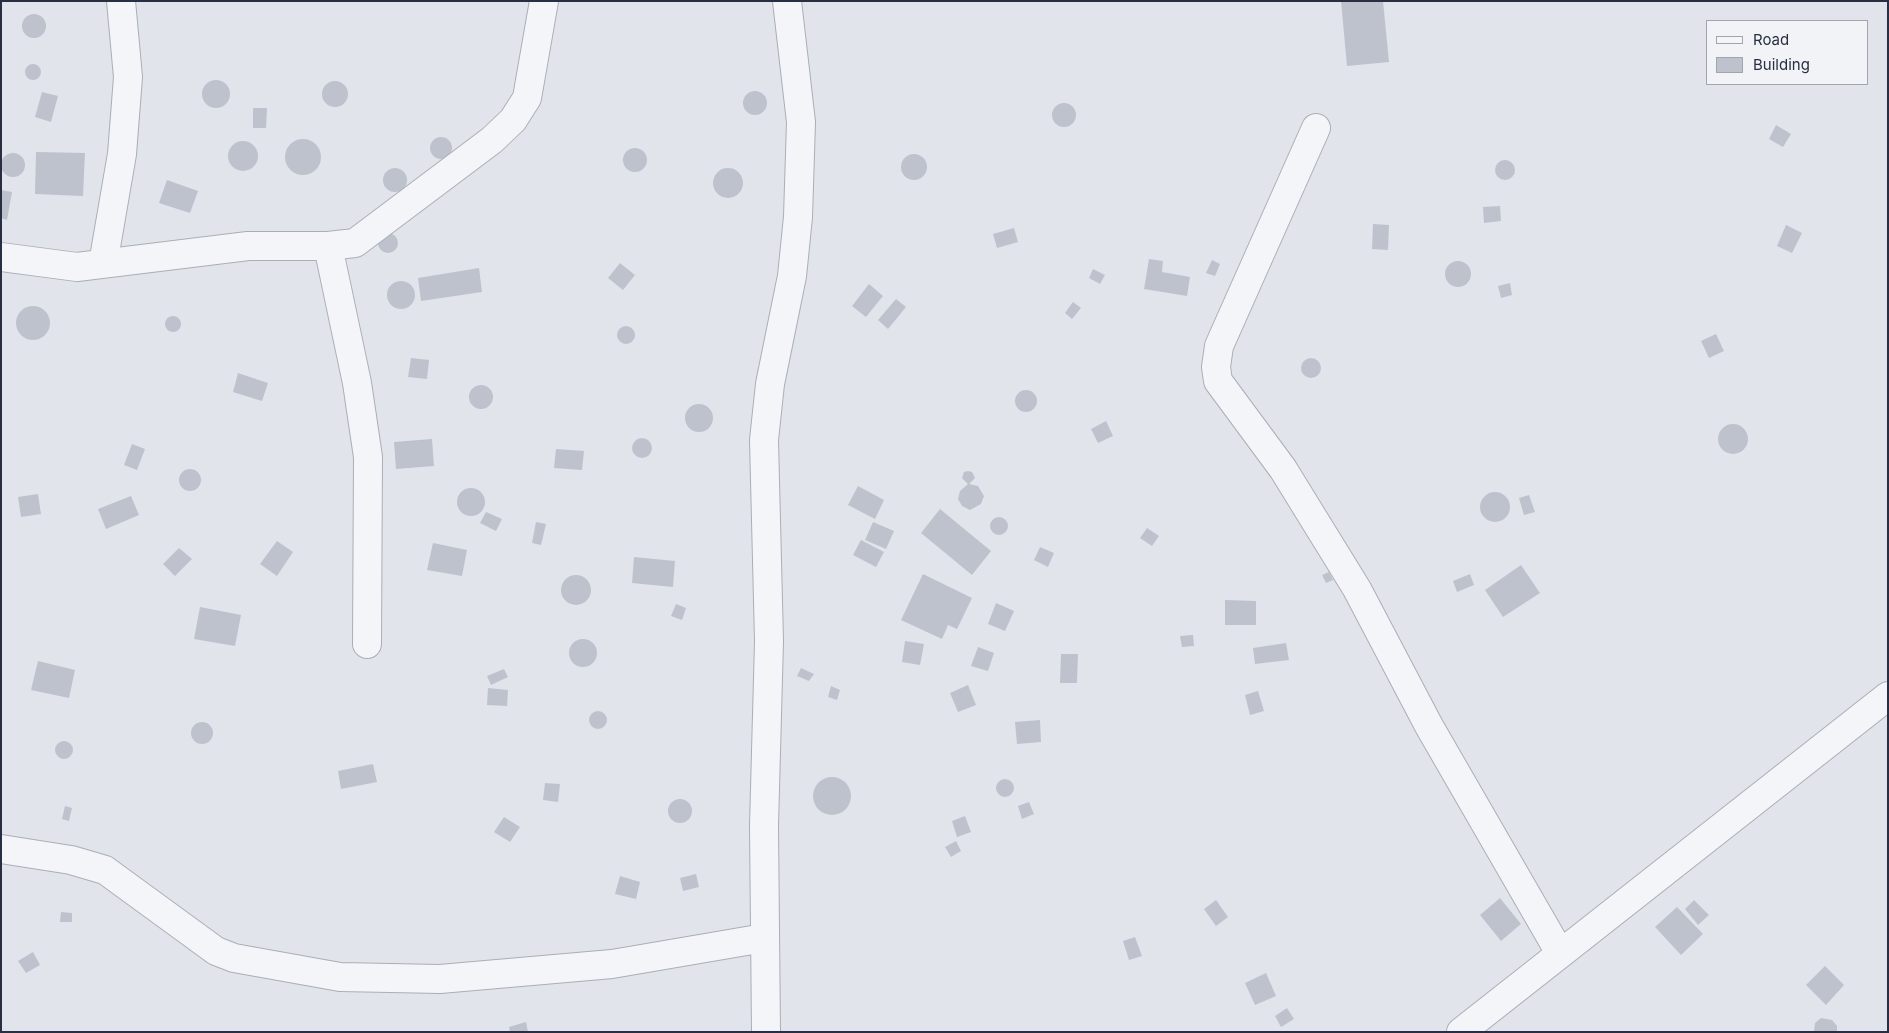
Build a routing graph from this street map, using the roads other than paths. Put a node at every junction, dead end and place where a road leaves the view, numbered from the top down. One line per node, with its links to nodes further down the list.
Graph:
1 (121, 1): 7 (street)
2 (544, 1): 5 (street)
3 (787, 1): 11 (street)
4 (1316, 128): 12 (street)
5 (328, 246): 7 (street); 8 (street)
6 (1, 257): 7 (street)
7 (103, 264)
8 (367, 644)
9 (1888, 696): 12 (street)
10 (1, 849): 11 (street)
11 (764, 938): 13 (street)
12 (1560, 953): 14 (street)
13 (766, 1032)
14 (1461, 1032)

